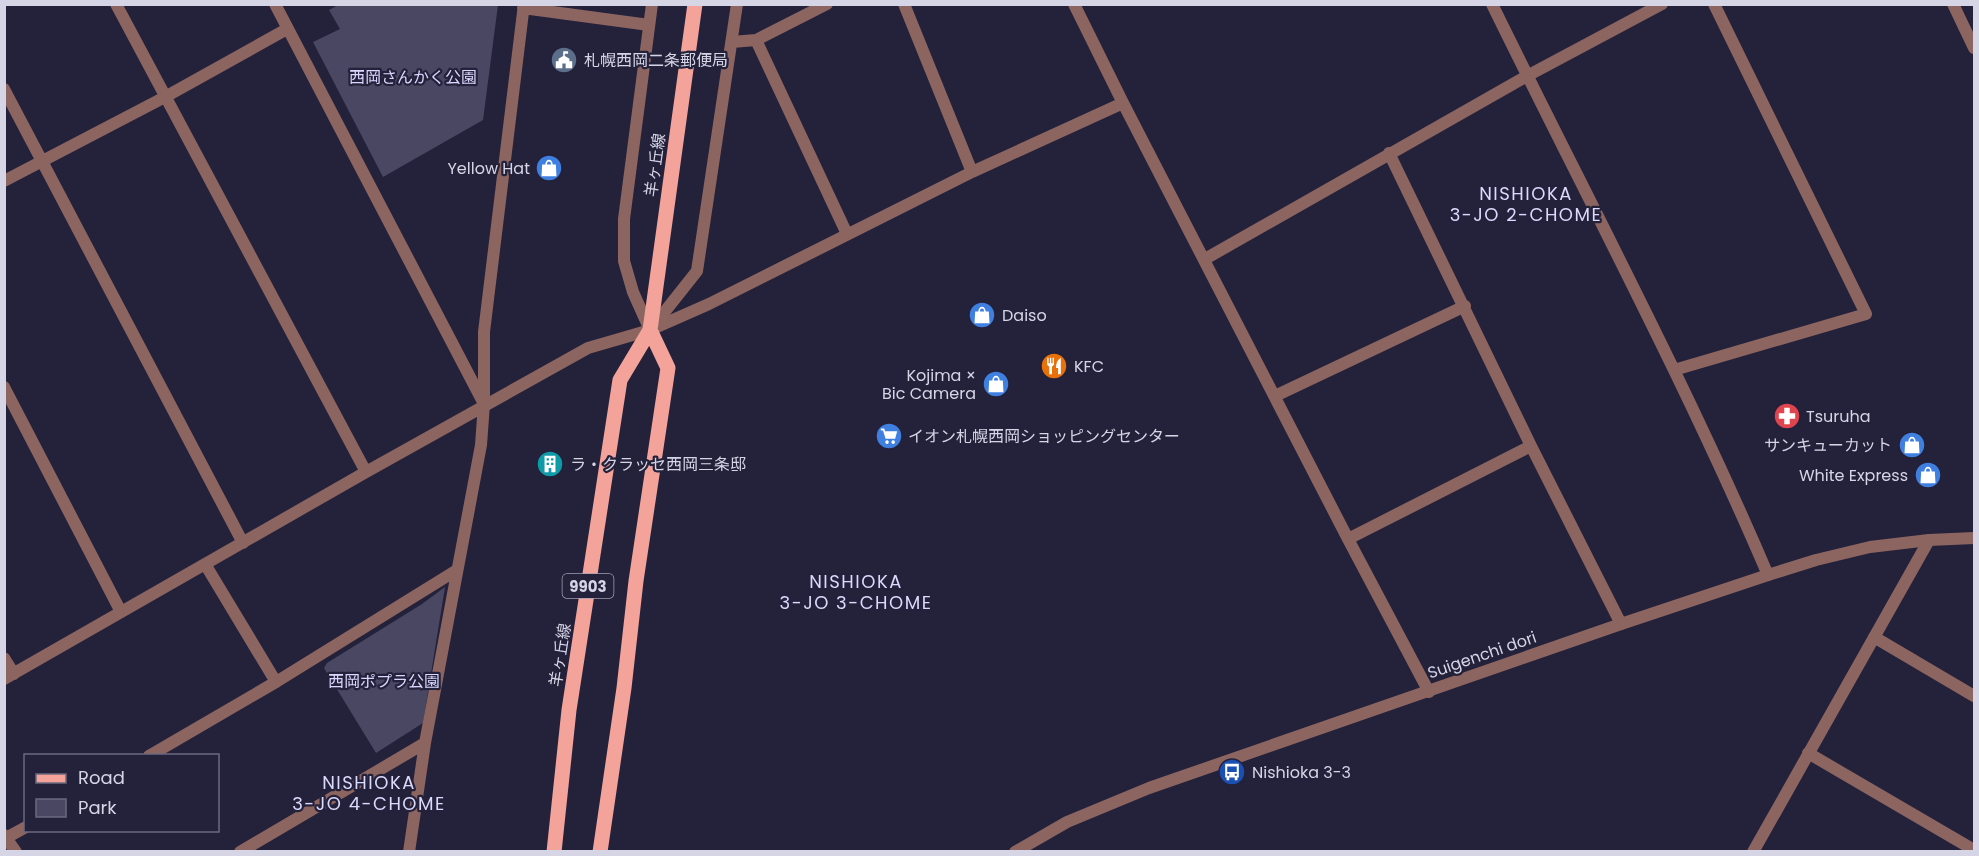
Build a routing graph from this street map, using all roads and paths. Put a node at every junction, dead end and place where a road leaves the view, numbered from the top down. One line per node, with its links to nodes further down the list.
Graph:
1 (116, 4): 21 (street)
2 (275, 4): 15 (street)
3 (652, 4): 14 (street)
4 (695, 4): 30 (main road, 羊ヶ丘線 / 9903)
5 (737, 4): 17 (street)
6 (827, 4): 16 (street)
7 (904, 4): 25 (street)
8 (1074, 4): 22 (street)
9 (1492, 4): 19 (street)
10 (1662, 4): 19 (street)
11 (1714, 4): 31 (street)
12 (1953, 4): 18 (street)
13 (523, 6): 14 (street); 34 (street)
14 (649, 26): 30 (street)
15 (287, 29): 21 (street); 34 (street)
16 (756, 40): 17 (street); 27 (street)
17 (732, 42): 30 (street)
18 (1974, 48)
19 (1527, 76): 23 (street); 31 (street)
20 (4, 89): 24 (street)
21 (165, 97): 24 (street); 36 (street)
22 (1123, 104): 25 (street); 28 (street)
23 (1389, 153): 28 (street); 29 (street)
24 (42, 160): 26 (street); 40 (street)
25 (972, 172): 27 (street)
26 (4, 181)
27 (847, 234): 30 (street)
28 (1205, 259): 33 (street)
29 (1465, 306): 33 (street); 35 (street)
30 (650, 330): 34 (street); 61 (main road, 羊ヶ丘線 / 9903); 62 (main road, 9903)
31 (1674, 370): 43 (street)
32 (4, 387): 44 (street)
33 (1275, 396): 38 (street)
34 (484, 404): 36 (street); 42 (street)
35 (1531, 446): 38 (street); 45 (street)
36 (366, 472): 40 (street)
37 (1974, 538): 39 (street, Suigenchi dori)
38 (1348, 539): 50 (street)
39 (1929, 540): 43 (street, Suigenchi dori); 46 (street)
40 (243, 543): 41 (street)
41 (205, 564): 44 (street); 49 (street)
42 (457, 570): 49 (street); 52 (street)
43 (1768, 576): 45 (street, Suigenchi dori)
44 (121, 612): 48 (street)
45 (1621, 624): 50 (street, Suigenchi dori)
46 (1874, 637): 51 (street); 53 (street)
47 (4, 658): 48 (street)
48 (9, 677)
49 (276, 682): 54 (street)
50 (1429, 692): 63 (street, Suigenchi dori)
51 (1974, 696)
52 (425, 743): 59 (street); 60 (street)
53 (1808, 753): 57 (street); 64 (street)
54 (152, 754)
55 (24, 828): 56 (street)
56 (5, 837): 58 (street)
57 (1974, 850)
58 (16, 852)
59 (240, 852)
60 (409, 852)
61 (554, 852)
62 (600, 852)
63 (1015, 852)
64 (1753, 852)

